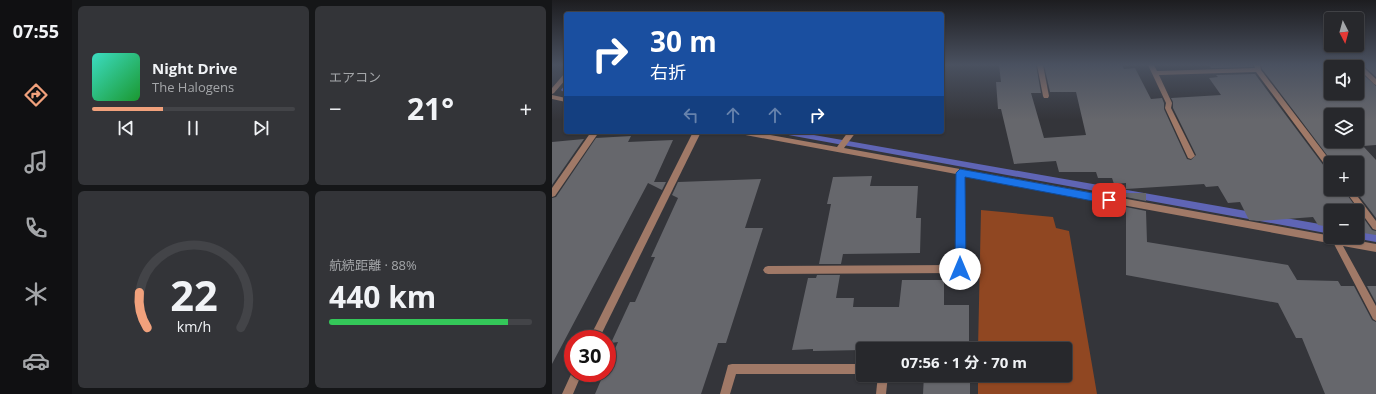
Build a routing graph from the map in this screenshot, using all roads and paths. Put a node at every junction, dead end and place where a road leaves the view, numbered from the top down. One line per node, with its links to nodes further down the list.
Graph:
1 (559, 83): 5 (street)
2 (1044, 83): 6 (street)
3 (1160, 83): 14 (street)
4 (1269, 83): 15 (street)
5 (552, 92)
6 (1046, 96)
7 (552, 98): 8 (street)
8 (564, 100)
9 (593, 134): 17 (street)
10 (696, 134): 26 (street)
11 (761, 134): 13 (street)
12 (850, 134): 13 (street)
13 (842, 145): 16 (street)
14 (1191, 156)
15 (1324, 158)
16 (960, 173): 20 (street); 24 (street)
17 (552, 194)
18 (1353, 196): 19 (street)
19 (1376, 227)
20 (1324, 240)
21 (1338, 244): 25 (street)
22 (1350, 244): 23 (street)
23 (1376, 248)
24 (768, 270)
25 (1376, 316)
26 (598, 330)
27 (856, 369): 31 (street)
28 (573, 382): 30 (street)
29 (882, 382): 32 (street)
30 (567, 394)
31 (725, 394)
32 (881, 394)

